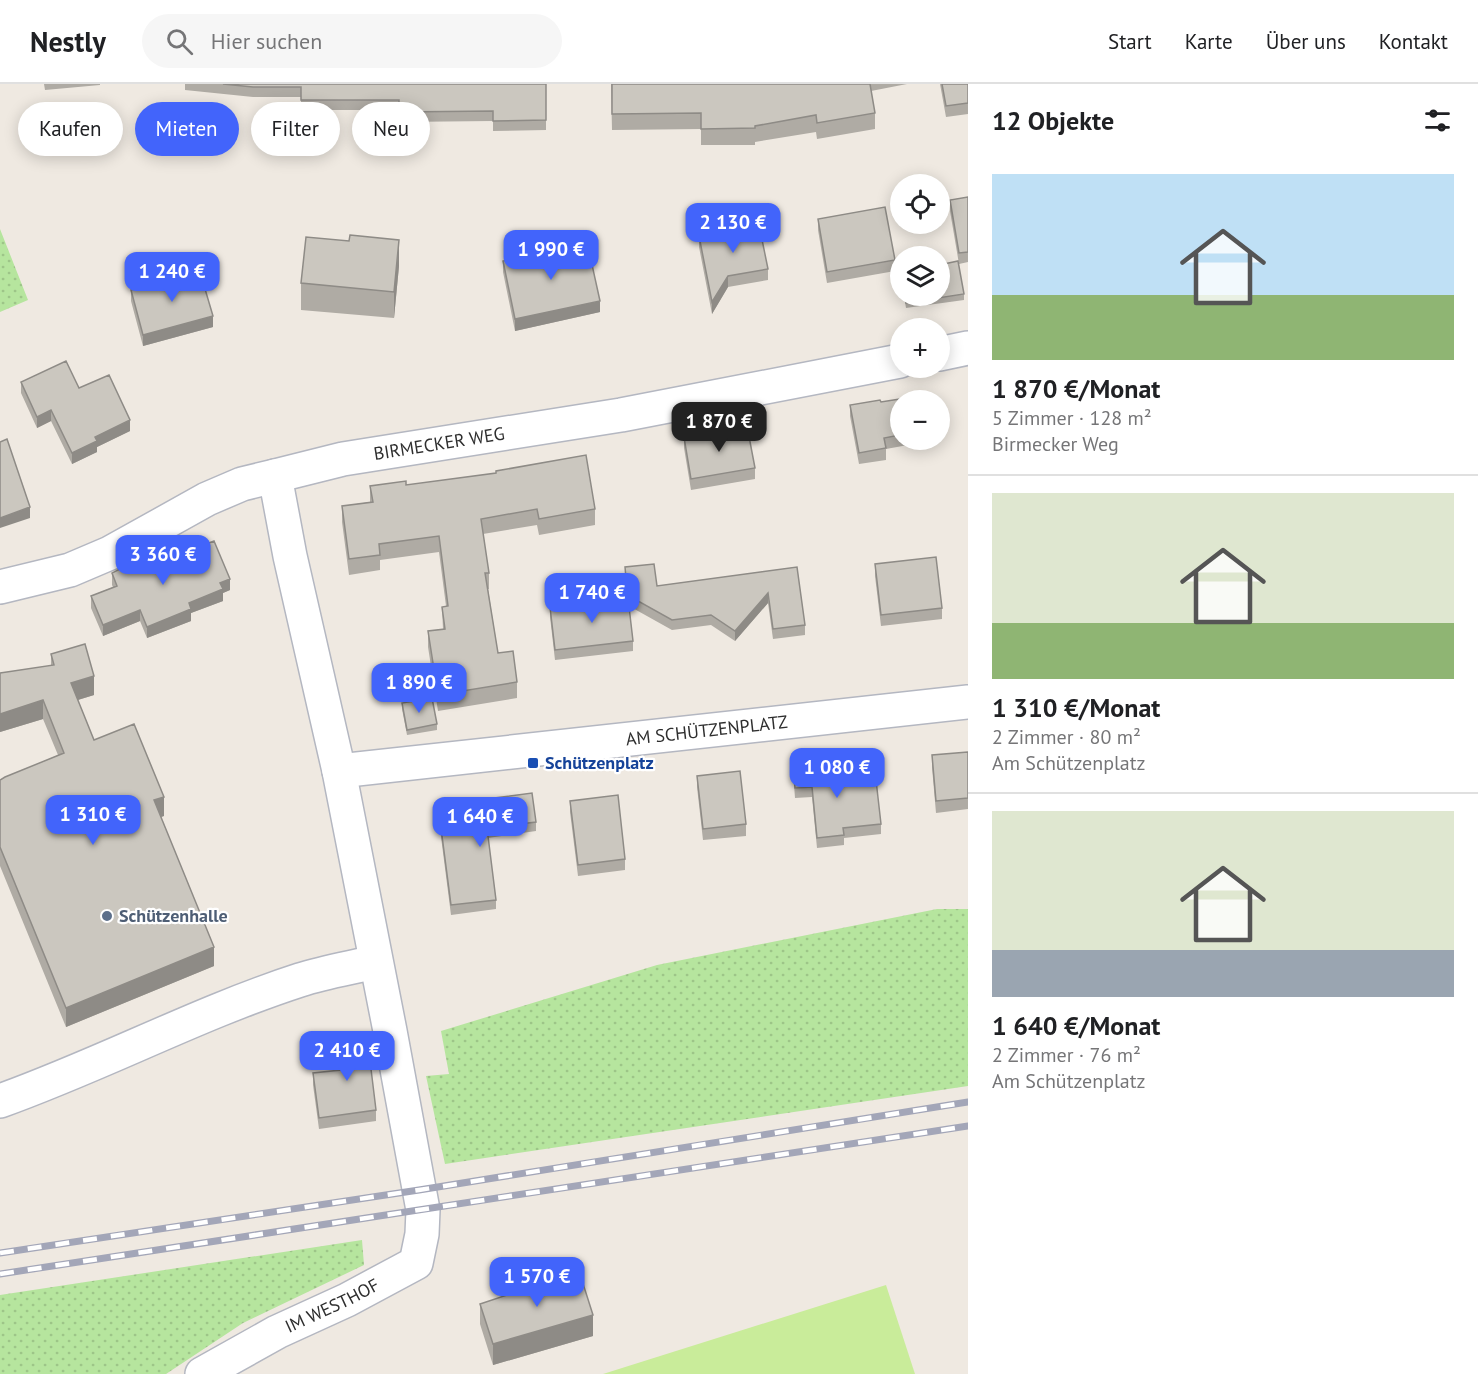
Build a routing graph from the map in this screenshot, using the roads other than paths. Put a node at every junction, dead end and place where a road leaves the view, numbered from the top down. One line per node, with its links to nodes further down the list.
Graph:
1 (968, 348): 2 (street)
2 (950, 352)
3 (890, 363): 4 (street, BIRMECKER WEG)
4 (275, 476): 5 (street, BIRMECKER WEG); 7 (street)
5 (0, 587)
6 (968, 702): 7 (street, AM SCHÜTZENPLATZ)
7 (339, 771): 8 (street)
8 (375, 962): 9 (street); 10 (street, IM WESTHOF)
9 (0, 1101)
10 (202, 1374)

